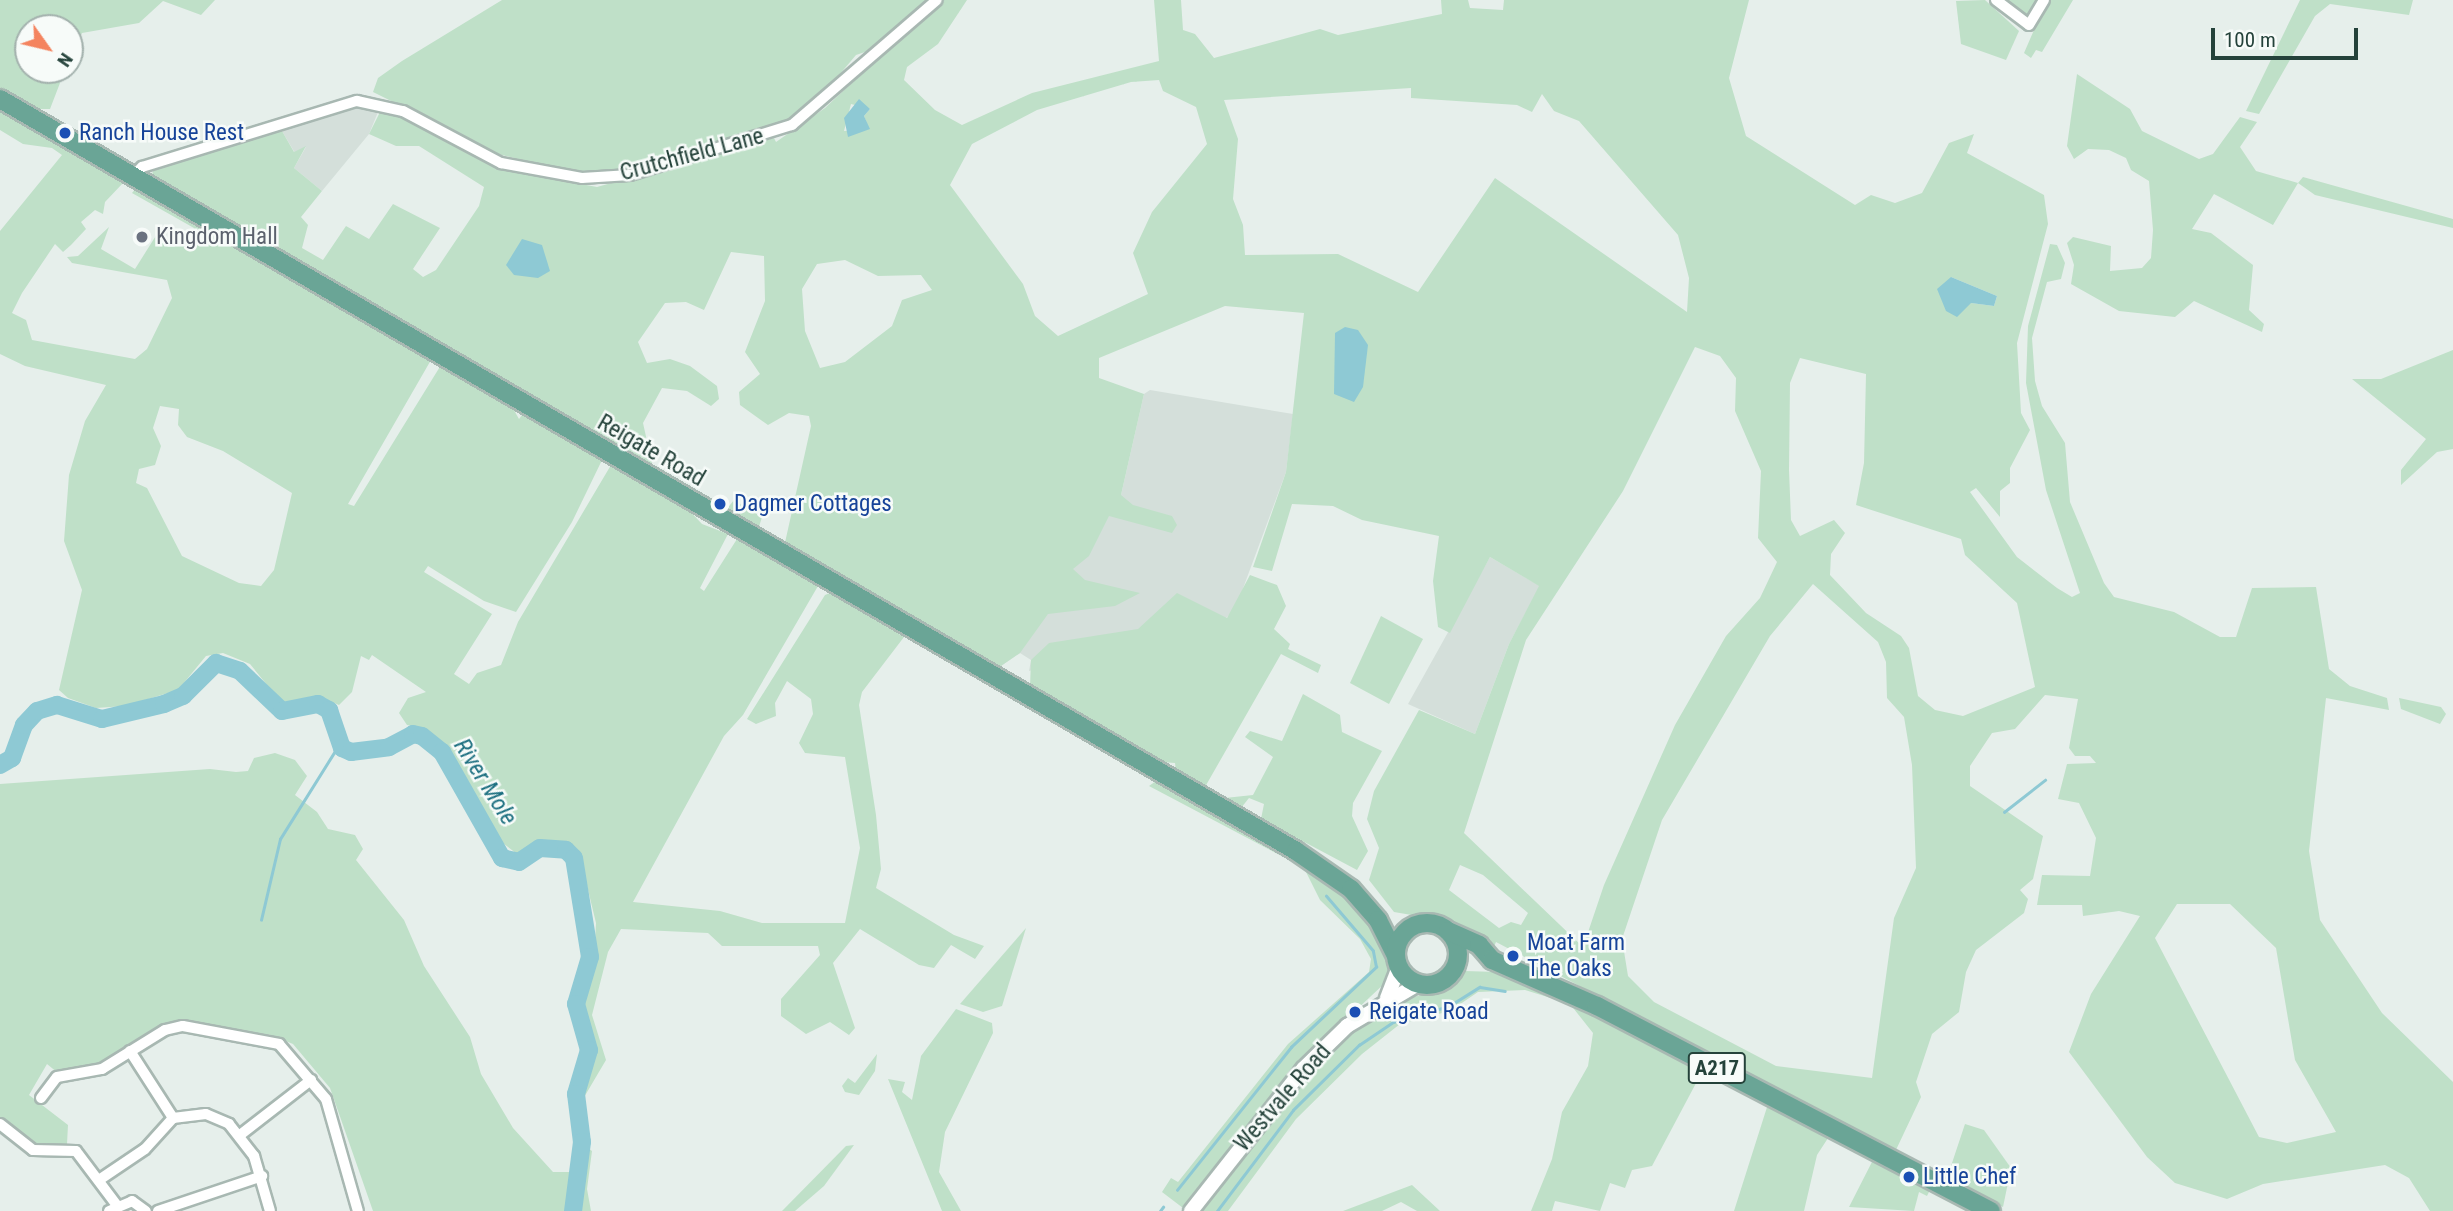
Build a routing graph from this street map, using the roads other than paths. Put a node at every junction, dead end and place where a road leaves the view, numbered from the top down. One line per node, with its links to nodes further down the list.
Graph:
1 (937, 0): 5 (street, Crutchfield Lane)
2 (1996, 0): 3 (street)
3 (2045, 0)
4 (0, 99): 5 (main road, Reigate Road)
5 (133, 176): 6 (main road, Reigate Road)
6 (1378, 920): 7 (main road); 10 (main road, Reigate Road)
7 (1409, 929): 8 (main road); 10 (main road)
8 (1448, 931): 9 (main road, A217); 11 (main road)
9 (1492, 960): 11 (main road); 28 (main road, A217)
10 (1398, 961): 12 (main road); 13 (street)
11 (1454, 970): 12 (main road)
12 (1418, 984): 13 (street, Westvale Road)
13 (1387, 998): 27 (street, Westvale Road)
14 (130, 1052): 15 (street); 16 (street); 17 (street)
15 (311, 1080): 19 (street); 26 (street)
16 (41, 1098)
17 (173, 1118): 19 (street); 21 (street)
18 (0, 1124): 21 (street)
19 (240, 1135): 20 (street)
20 (262, 1176): 24 (street); 25 (street)
21 (99, 1180): 22 (street)
22 (113, 1208): 23 (street)
23 (146, 1211)
24 (158, 1211)
25 (270, 1211)
26 (358, 1211)
27 (1191, 1211)
28 (1991, 1211)

